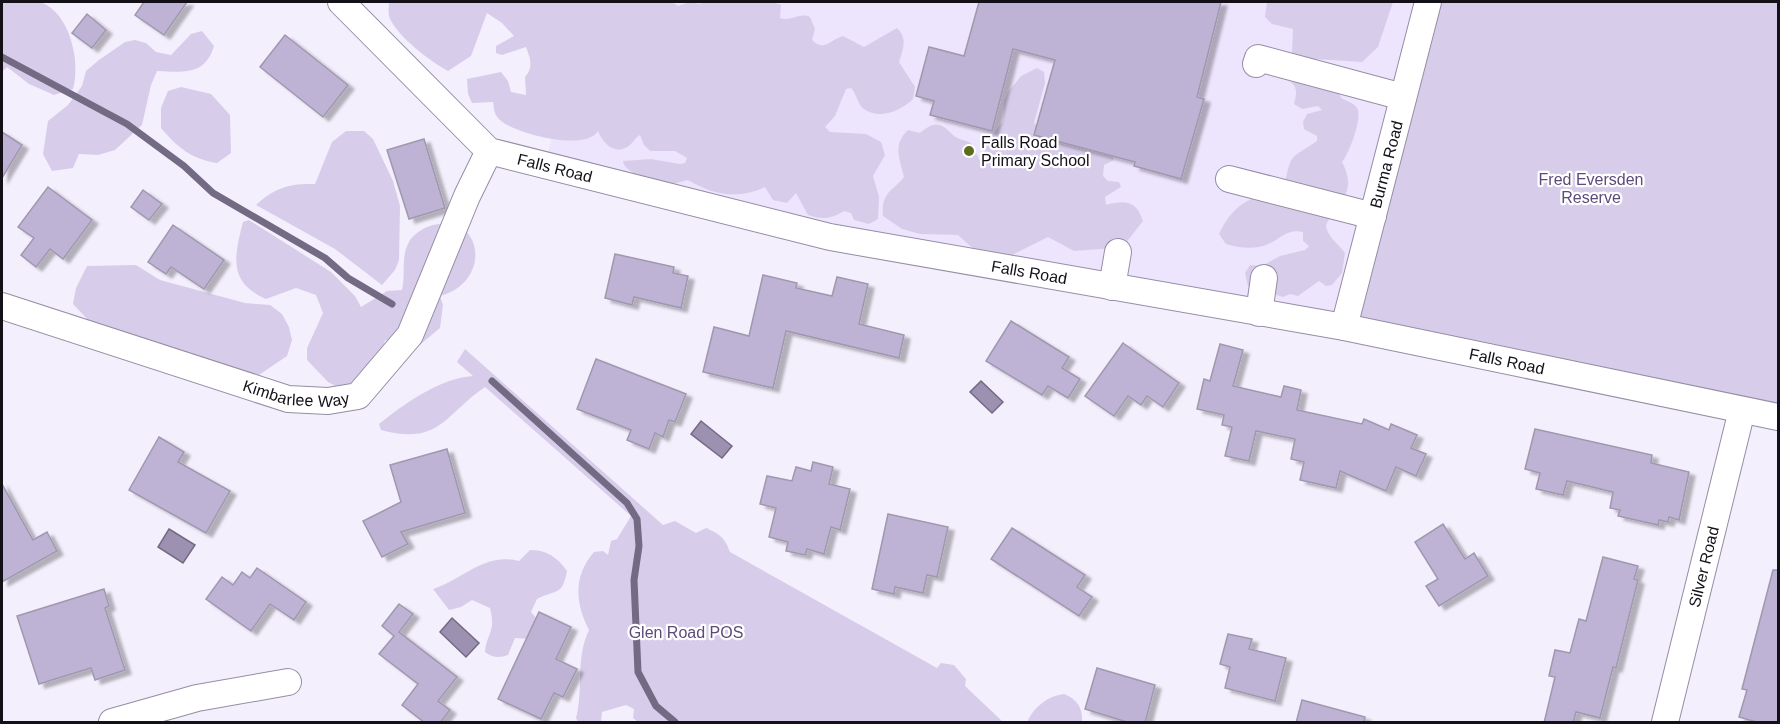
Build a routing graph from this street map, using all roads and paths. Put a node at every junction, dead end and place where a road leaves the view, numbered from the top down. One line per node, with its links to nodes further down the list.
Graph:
1 (341, 2): 5 (street)
2 (1428, 2): 4 (street, Burma Road)
3 (1256, 64): 4 (street)
4 (1403, 97): 7 (street, Burma Road)
5 (489, 151): 10 (street, Falls Road); 11 (street, Kimbarlee Way)
6 (1229, 179): 7 (street)
7 (1373, 216): 13 (street, Burma Road)
8 (1118, 252): 10 (street)
9 (1264, 278): 12 (street)
10 (1112, 287): 12 (street, Falls Road)
11 (2, 306)
12 (1259, 313): 13 (street, Falls Road)
13 (1344, 327): 14 (street, Falls Road)
14 (1742, 410): 15 (street, Falls Road); 18 (street, Silver Road)
15 (1779, 417)
16 (288, 682): 17 (street)
17 (112, 723)
18 (1665, 723)

